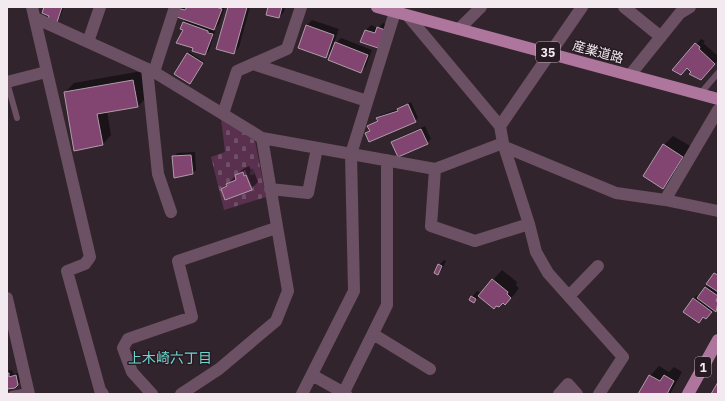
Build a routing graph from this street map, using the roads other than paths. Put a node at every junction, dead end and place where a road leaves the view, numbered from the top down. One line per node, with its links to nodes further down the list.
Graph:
1 (100, 7): 14 (street)
2 (175, 7): 17 (street)
3 (301, 7): 16 (street)
4 (378, 7): 9 (main road, 産業道路 / 35)
5 (481, 7): 12 (street)
6 (582, 7): 15 (street)
7 (624, 7): 13 (street)
8 (690, 7): 13 (street)
9 (393, 10): 11 (main road, 産業道路 / 35); 24 (street)
10 (33, 12): 14 (street); 18 (street)
11 (408, 16): 12 (main road, 産業道路 / 35); 28 (street)
12 (460, 29): 15 (main road, 産業道路 / 35)
13 (661, 37): 20 (street)
14 (88, 42): 17 (street)
15 (549, 53): 20 (main road, 産業道路 / 35); 28 (street)
16 (253, 64): 24 (street); 26 (street)
17 (150, 70): 26 (street); 38 (street)
18 (46, 72): 21 (street); 51 (street)
19 (718, 73): 22 (lane)
20 (630, 75): 22 (main road, 産業道路 / 35)
21 (7, 82): 27 (lane)
22 (700, 94): 23 (main road, 産業道路 / 35)
23 (718, 98)
24 (367, 101): 32 (street)
25 (718, 110): 36 (street)
26 (223, 114): 29 (street)
27 (17, 118)
28 (500, 126): 30 (street)
29 (262, 138): 31 (street); 35 (street)
30 (504, 145): 34 (street); 36 (street); 39 (street)
31 (317, 148): 32 (street); 35 (street)
32 (351, 154): 33 (street); 47 (street)
33 (387, 160): 34 (street); 44 (street)
34 (435, 169): 39 (street)
35 (270, 189): 40 (street)
36 (665, 200): 37 (street)
37 (718, 211)
38 (171, 212)
39 (530, 224): 42 (street)
40 (276, 228): 52 (street); 53 (street)
41 (598, 266): 42 (street)
42 (569, 296): 57 (street)
43 (7, 298): 48 (street)
44 (373, 334): 46 (street); 49 (street)
45 (718, 340): 58 (main road, 1)
46 (430, 368)
47 (312, 375): 49 (street); 54 (street)
48 (29, 392): 50 (lane)
49 (345, 393)
50 (11, 394)
51 (103, 394)
52 (152, 394)
53 (181, 394)
54 (302, 394)
55 (559, 394): 56 (street)
56 (577, 394)
57 (599, 394)
58 (688, 394)

